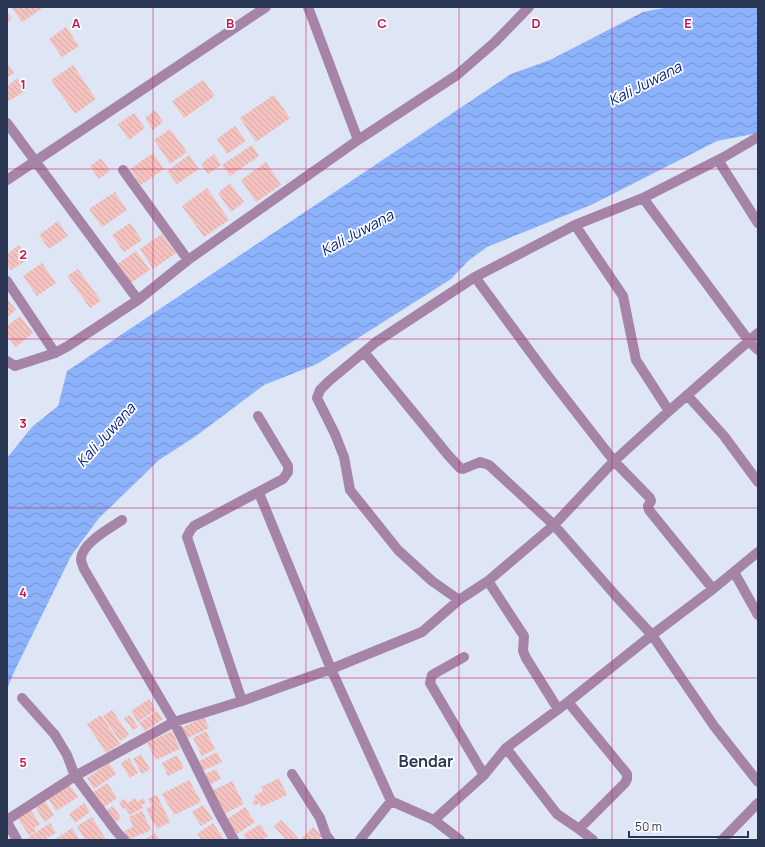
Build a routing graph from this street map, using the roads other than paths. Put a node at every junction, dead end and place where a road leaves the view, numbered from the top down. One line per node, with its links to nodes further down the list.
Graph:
1 (266, 7): 8 (street)
2 (308, 7): 6 (street)
3 (529, 7): 6 (street)
4 (7, 123): 8 (street)
5 (758, 137): 7 (street)
6 (358, 140): 14 (street)
7 (718, 160): 11 (street); 12 (street)
8 (35, 161): 10 (street); 17 (street)
9 (123, 170): 14 (street)
10 (7, 180)
11 (643, 198): 13 (street); 19 (street)
12 (758, 223)
13 (575, 225): 15 (street); 25 (street)
14 (188, 260): 17 (street)
15 (476, 278): 21 (street); 27 (street)
16 (7, 281): 22 (street)
17 (138, 300): 22 (street)
18 (758, 333): 19 (street)
19 (748, 341): 20 (street); 24 (street)
20 (758, 350)
21 (364, 352): 31 (street); 36 (street)
22 (55, 353): 23 (street)
23 (10, 367)
24 (687, 395): 25 (street); 28 (street)
25 (669, 411): 27 (street)
26 (258, 416): 29 (street)
27 (614, 461): 31 (street); 35 (street)
28 (758, 482)
29 (259, 493): 40 (street); 42 (street)
30 (122, 520): 45 (street)
31 (554, 526): 34 (street); 38 (street)
32 (758, 552): 33 (street)
33 (734, 572): 35 (street); 37 (street)
34 (488, 581): 36 (street); 44 (street)
35 (713, 589): 38 (street)
36 (458, 600): 40 (street)
37 (758, 615)
38 (652, 635): 43 (street); 50 (street)
39 (464, 657): 48 (street)
40 (331, 669): 42 (street); 51 (street)
41 (22, 698): 49 (street)
42 (242, 701): 45 (street)
43 (568, 702): 44 (street); 55 (street)
44 (558, 709): 46 (street)
45 (174, 722): 49 (street); 58 (street)
46 (506, 748): 48 (street); 55 (street)
47 (292, 774): 59 (street)
48 (484, 775): 53 (street)
49 (76, 776): 54 (street); 57 (street)
50 (758, 782)
51 (390, 801): 53 (street); 60 (street)
52 (758, 803): 63 (street)
53 (434, 820): 61 (street)
54 (7, 821): 56 (street)
55 (579, 829): 62 (street)
56 (17, 840)
57 (124, 840)
58 (234, 840)
59 (330, 840)
60 (360, 840)
61 (460, 840)
62 (593, 840)
63 (722, 840)

